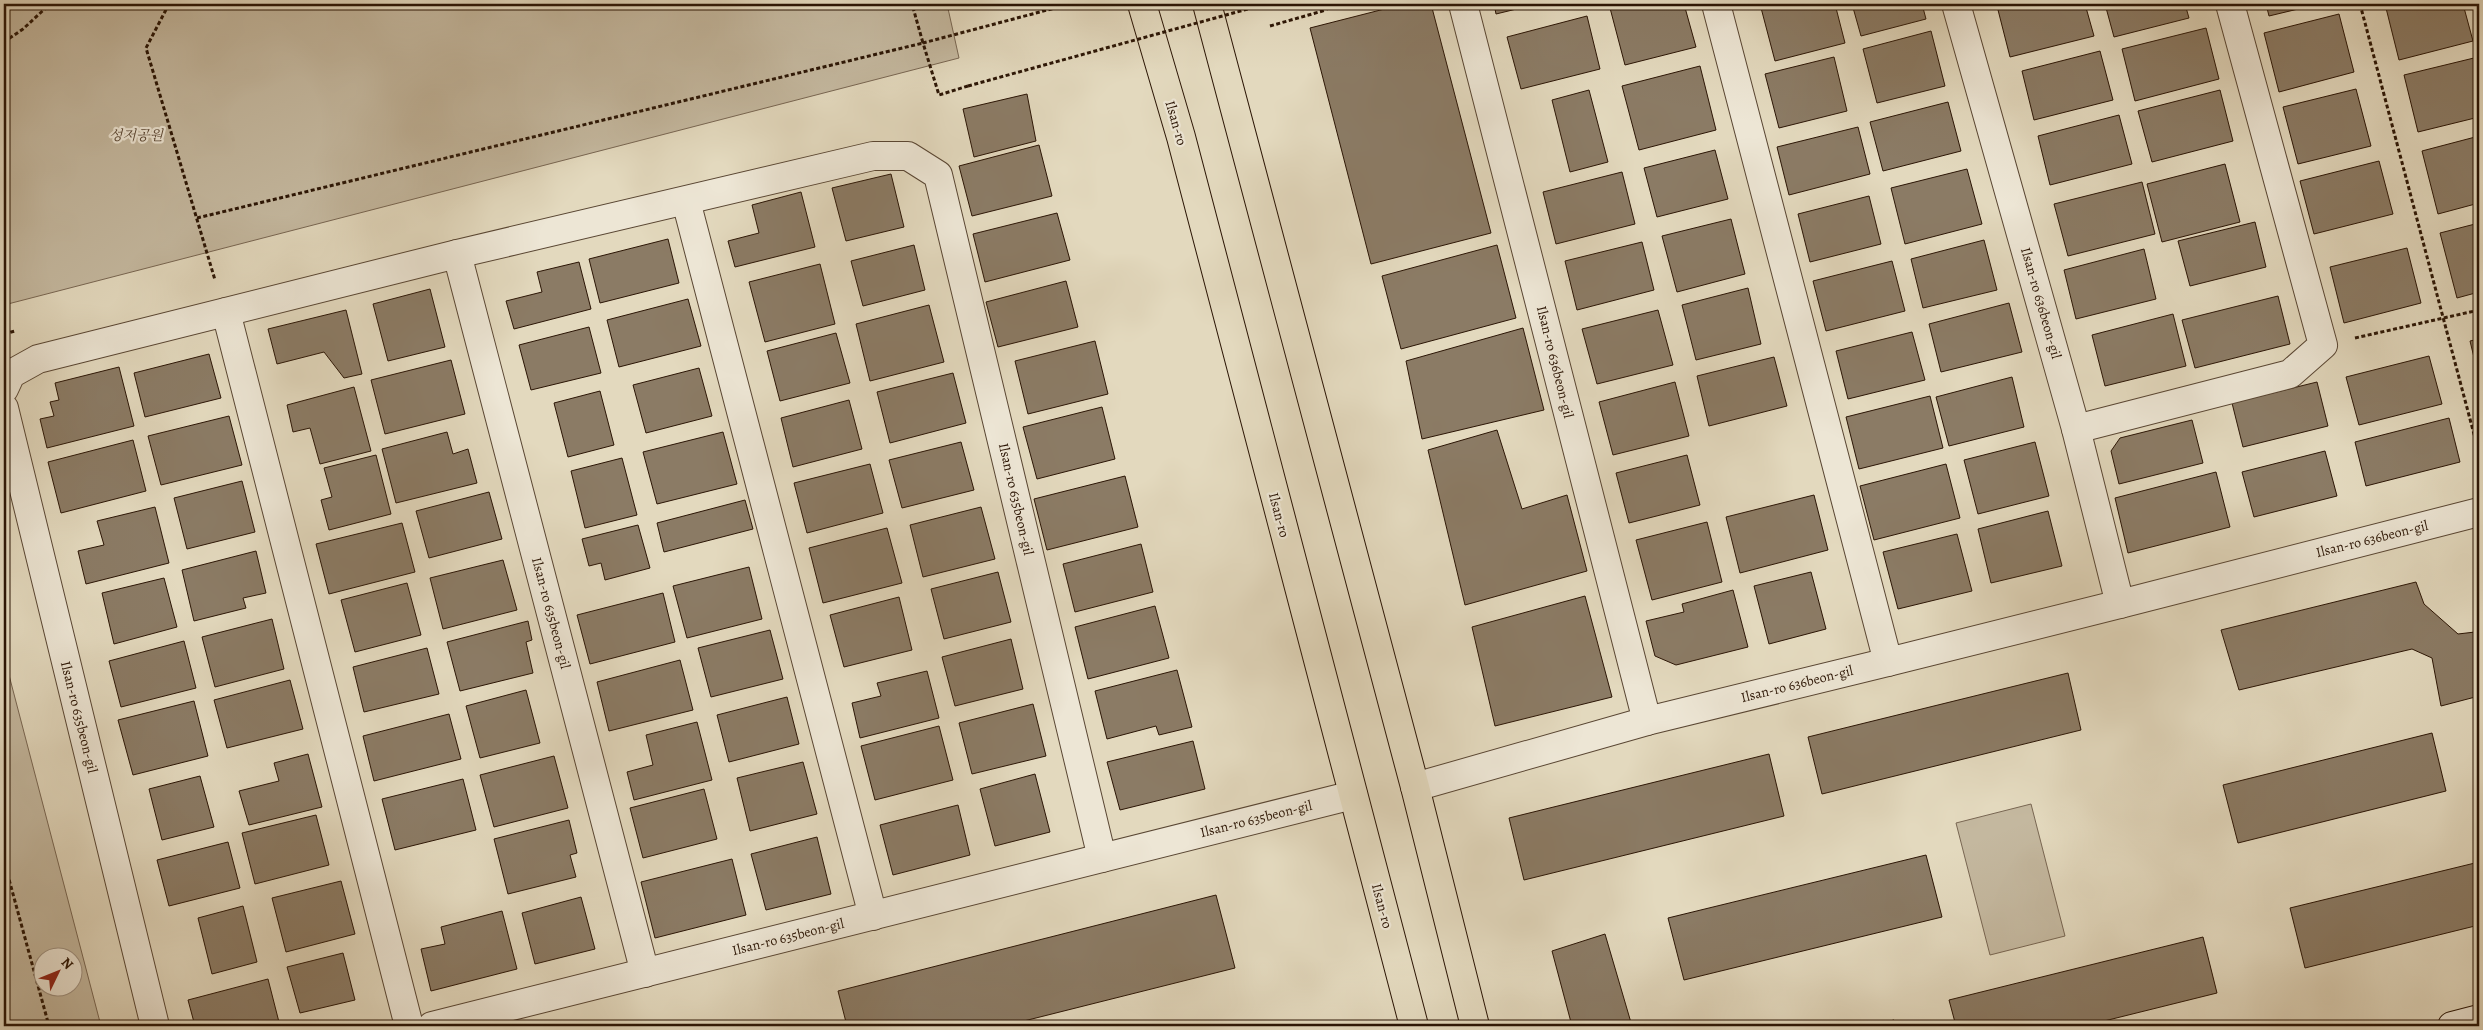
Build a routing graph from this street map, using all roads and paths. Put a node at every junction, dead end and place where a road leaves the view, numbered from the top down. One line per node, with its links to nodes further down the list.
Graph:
1 (50, 4): 15 (path)
2 (169, 4): 18 (path)
3 (912, 4): 16 (path)
4 (1070, 4): 16 (path)
5 (1142, 4): 36 (main road, Ilsan-ro)
6 (1207, 4): 35 (main road)
7 (1266, 4): 16 (path, bridge)
8 (1330, 4): 14 (path)
9 (1463, 4): 34 (street, Ilsan-ro 636beon-gil)
10 (1716, 4): 33 (street)
11 (1956, 4): 29 (street, Ilsan-ro 636beon-gil)
12 (2230, 4): 26 (street)
13 (2360, 4): 23 (path)
14 (1270, 26)
15 (4, 42)
16 (923, 43): 18 (path)
17 (686, 201): 19 (street); 37 (street, Ilsan-ro 635beon-gil); 39 (street)
18 (197, 218): 20 (path)
19 (457, 254): 22 (street); 40 (street, Ilsan-ro 635beon-gil)
20 (206, 282)
21 (2479, 310): 23 (path)
22 (226, 312): 27 (street); 44 (street)
23 (2443, 319): 26 (path); 30 (path)
24 (23, 329): 25 (path)
25 (4, 334)
26 (2323, 345): 29 (street)
27 (7, 381)
28 (4, 408): 43 (street, Ilsan-ro 635beon-gil)
29 (2076, 429): 32 (street, Ilsan-ro 636beon-gil)
30 (2479, 454)
31 (2479, 512): 32 (street, Ilsan-ro 636beon-gil)
32 (2120, 604): 33 (street, Ilsan-ro 636beon-gil)
33 (1888, 662): 34 (street, Ilsan-ro 636beon-gil)
34 (1647, 721): 35 (street, Ilsan-ro 636beon-gil)
35 (1415, 787): 47 (main road)
36 (1353, 795): 37 (street, Ilsan-ro 635beon-gil); 46 (main road, Ilsan-ro)
37 (1102, 858): 39 (street, Ilsan-ro 635beon-gil)
38 (4, 861): 42 (path)
39 (873, 916): 40 (street, Ilsan-ro 635beon-gil)
40 (645, 973): 45 (street, Ilsan-ro 635beon-gil)
41 (2479, 1019): 48 (street)
42 (49, 1026)
43 (155, 1026)
44 (409, 1026)
45 (432, 1026)
46 (1414, 1026)
47 (1475, 1026)
48 (2452, 1026)

